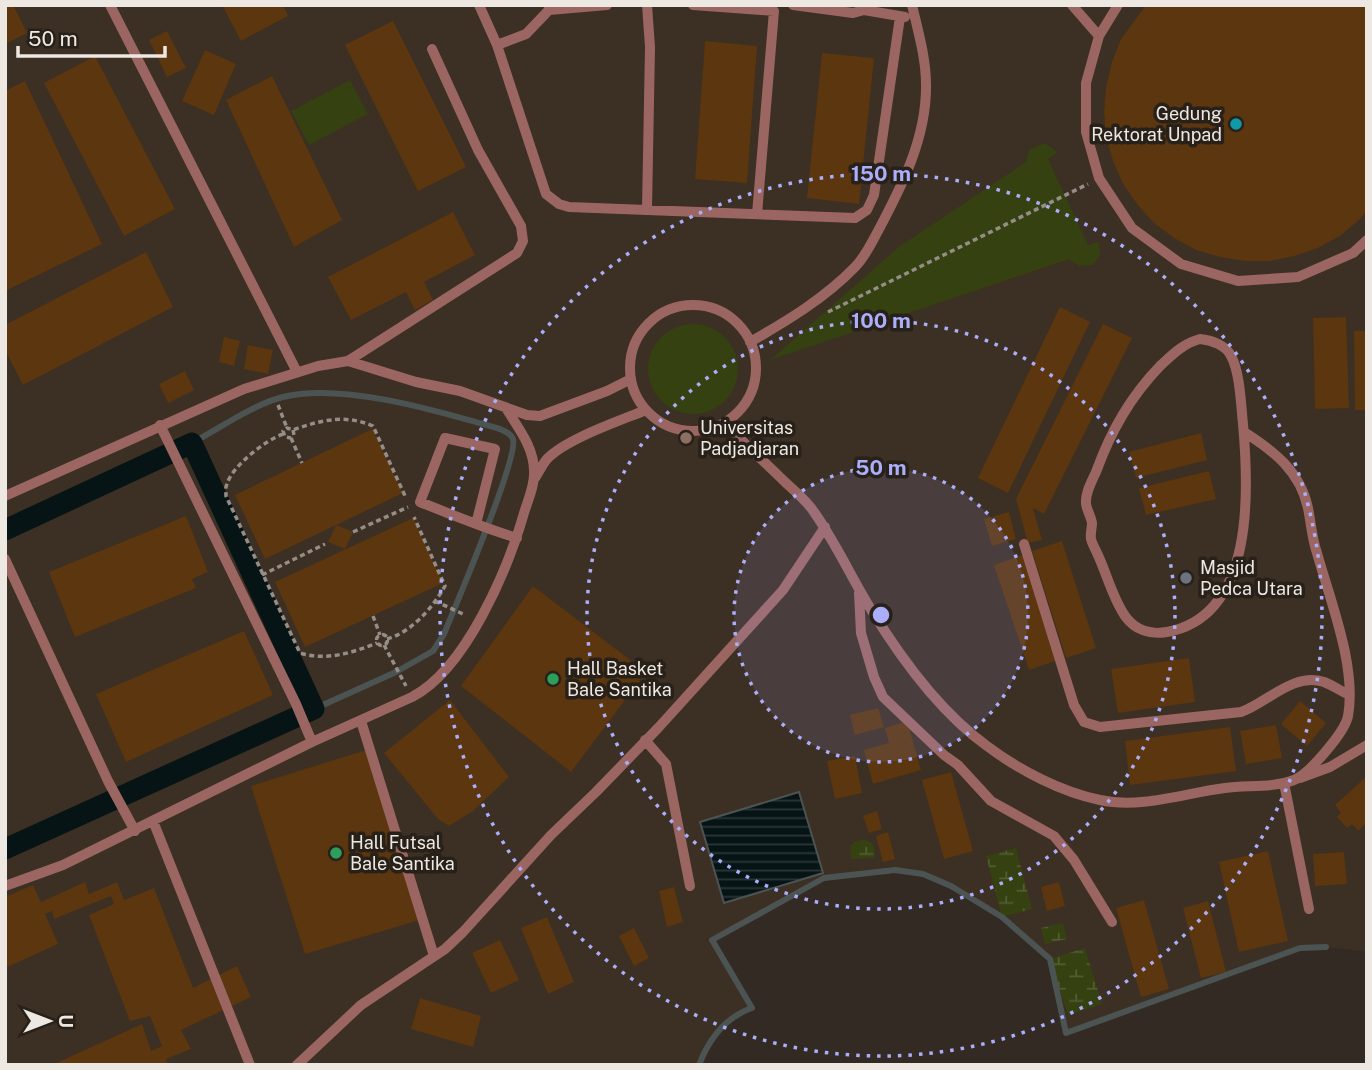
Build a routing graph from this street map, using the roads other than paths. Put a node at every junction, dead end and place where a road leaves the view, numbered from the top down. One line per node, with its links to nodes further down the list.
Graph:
1 (110, 5): 21 (lane)
2 (479, 5): 14 (lane)
3 (607, 5): 10 (lane)
4 (646, 5): 16 (lane)
5 (693, 5): 17 (lane)
6 (793, 5): 11 (lane)
7 (912, 5): 12 (lane)
8 (1072, 5): 13 (lane)
9 (1118, 5): 13 (lane)
10 (549, 8): 14 (lane)
11 (901, 17): 12 (lane); 17 (lane)
12 (915, 20): 19 (lane)
13 (1099, 36): 18 (lane)
14 (497, 45): 16 (lane)
15 (432, 50): 20 (lane)
16 (646, 209): 17 (lane)
17 (757, 214)
18 (1367, 240)
19 (750, 342): 22 (lane); 25 (lane)
20 (348, 361): 21 (lane); 23 (lane)
21 (297, 373): 26 (lane)
22 (631, 379): 23 (lane); 24 (lane)
23 (506, 408): 28 (lane)
24 (646, 410): 25 (lane); 28 (lane)
25 (725, 423): 31 (lane)
26 (160, 425): 29 (lane); 39 (lane)
27 (1244, 432): 27 (lane); 36 (lane)
28 (534, 480): 32 (lane)
29 (5, 496)
30 (477, 525): 30 (lane); 32 (lane)
31 (825, 527): 35 (lane); 38 (lane)
32 (517, 538): 37 (lane)
33 (1024, 544): 36 (lane)
34 (5, 559): 44 (lane)
35 (859, 589): 42 (lane); 48 (lane)
36 (1349, 695): 41 (lane)
37 (361, 721): 39 (lane); 49 (lane)
38 (645, 740): 46 (lane); 49 (lane)
39 (312, 742): 43 (lane)
40 (1367, 745): 41 (lane)
41 (1297, 779): 42 (lane)
42 (1284, 783): 47 (lane)
43 (153, 821): 44 (lane); 50 (lane)
44 (135, 831): 45 (lane)
45 (5, 886)
46 (690, 886)
47 (1309, 909)
48 (1112, 922)
49 (434, 957): 51 (lane)
50 (250, 1065)
51 (297, 1065)

